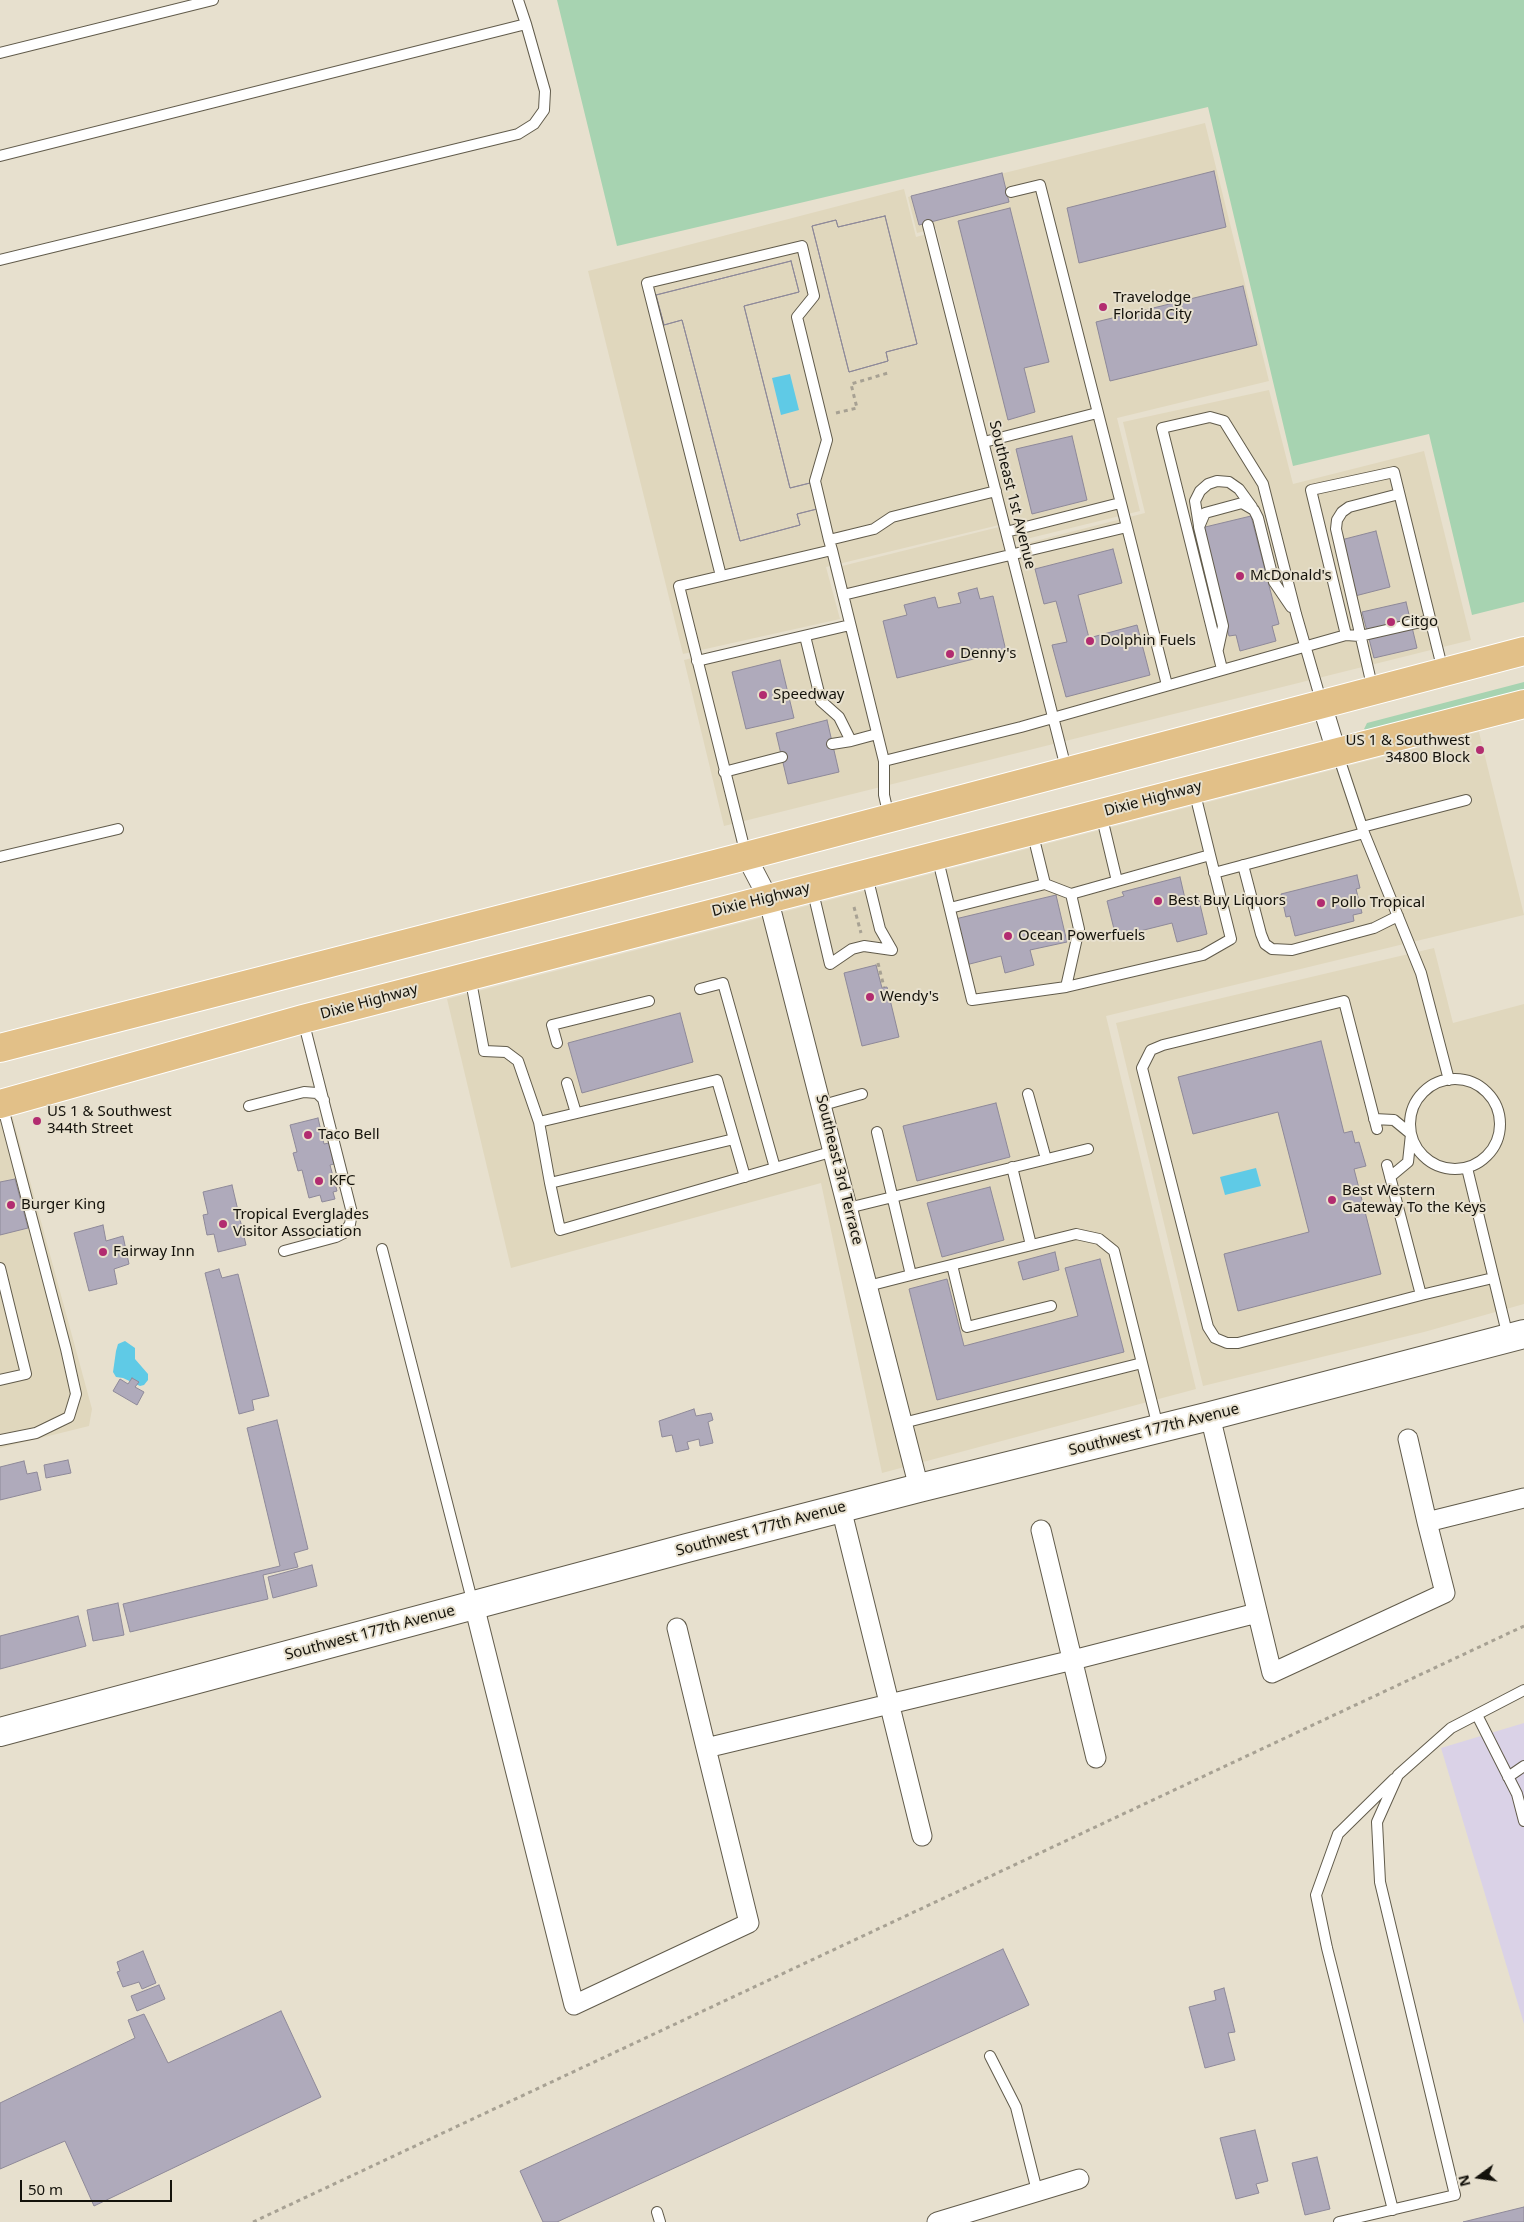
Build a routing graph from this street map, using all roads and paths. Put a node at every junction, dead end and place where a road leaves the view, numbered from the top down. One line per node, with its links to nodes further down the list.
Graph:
1 (213, 0): 4 (lane)
2 (518, 0): 3 (lane)
3 (526, 24): 5 (lane); 8 (lane)
4 (0, 53)
5 (0, 156)
6 (1011, 192): 10 (lane)
7 (928, 225): 12 (lane, Southeast 1st Avenue)
8 (0, 260)
9 (888, 373): 11 (path)
10 (1097, 413): 12 (lane); 15 (lane)
11 (821, 416): 20 (lane); 22 (lane)
12 (984, 442): 13 (lane, Southeast 1st Avenue)
13 (996, 491): 19 (lane, Southeast 1st Avenue); 20 (lane)
14 (1399, 494): 25 (lane); 27 (lane); 29 (lane)
15 (1120, 503): 17 (lane); 19 (lane)
16 (1254, 510): 18 (lane); 18 (lane); 24 (lane)
17 (1127, 527): 21 (lane); 36 (lane)
18 (1199, 527): 31 (lane)
19 (1006, 532): 21 (lane, Southeast 1st Avenue)
20 (831, 545): 22 (lane); 23 (lane)
21 (1012, 555): 23 (lane); 40 (lane, Southeast 1st Avenue)
22 (721, 576): 33 (lane)
23 (843, 595): 26 (lane)
24 (1296, 614): 30 (lane); 31 (lane)
25 (1430, 620): 29 (lane); 35 (lane)
26 (850, 625): 28 (lane); 41 (lane)
27 (1346, 635): 29 (lane); 30 (lane)
28 (804, 636): 33 (lane); 42 (lane)
29 (1360, 636): 37 (lane)
30 (1305, 648): 34 (lane); 39 (lane)
31 (1217, 651): 34 (lane)
32 (1524, 652): 35 (highway)
33 (697, 660): 47 (lane)
34 (1222, 670): 36 (lane)
35 (1444, 673): 37 (highway)
36 (1167, 685): 40 (lane)
37 (1374, 691): 39 (highway)
38 (1524, 704): 44 (highway, Dixie Highway)
39 (1322, 705): 44 (street); 48 (highway)
40 (1053, 717): 46 (lane); 48 (lane, Southeast 1st Avenue)
41 (877, 734): 42 (lane); 46 (lane)
42 (852, 741): 43 (lane)
43 (832, 744)
44 (1336, 751): 49 (highway, Dixie Highway); 55 (lane)
45 (782, 757): 47 (lane)
46 (884, 761): 52 (lane)
47 (724, 772): 57 (lane)
48 (1067, 773): 52 (highway)
49 (1194, 788): 51 (highway, Dixie Highway); 56 (lane)
50 (1466, 800): 55 (lane)
51 (1101, 813): 54 (highway, Dixie Highway); 63 (lane)
52 (889, 818): 57 (highway)
53 (118, 828): 59 (lane)
54 (1032, 830): 58 (highway, Dixie Highway); 64 (lane)
55 (1363, 830): 60 (lane); 70 (lane)
56 (1210, 855): 62 (lane); 63 (lane)
57 (746, 856): 67 (street, Southeast 3rd Terrace); 80 (highway)
58 (937, 856): 61 (highway, Dixie Highway); 69 (lane)
59 (0, 857)
60 (1243, 865): 62 (lane); 70 (lane)
61 (866, 873): 65 (highway, Dixie Highway); 65 (lane)
62 (1214, 873): 75 (lane)
63 (1117, 881): 66 (lane)
64 (1044, 884): 66 (lane); 69 (lane)
65 (811, 887): 67 (highway, Dixie Highway)
66 (1071, 894): 75 (lane)
67 (768, 898): 73 (highway, Dixie Highway); 87 (street, Southeast 3rd Terrace)
68 (854, 906): 71 (path)
69 (950, 908): 75 (lane)
70 (1398, 916): 81 (lane)
71 (863, 940)
72 (869, 963): 74 (path)
73 (470, 975): 78 (highway, Dixie Highway); 91 (lane)
74 (884, 987)
75 (1066, 987)
76 (700, 989): 100 (lane)
77 (648, 1001): 79 (lane)
78 (303, 1019): 85 (lane); 86 (highway, Dixie Highway)
79 (557, 1043)
80 (0, 1048)
81 (1449, 1080): 94 (lane); 102 (lane)
82 (567, 1083): 89 (lane)
83 (862, 1094): 87 (lane)
84 (1028, 1094): 98 (lane)
85 (324, 1100): 88 (lane); 110 (lane)
86 (1, 1103): 125 (lane)
87 (823, 1105): 97 (street, Southeast 3rd Terrace)
88 (249, 1106)
89 (576, 1113): 91 (lane); 95 (lane)
90 (1374, 1119): 92 (lane); 94 (lane); 116 (lane)
91 (539, 1122): 105 (lane)
92 (1377, 1129)
93 (877, 1132): 106 (lane)
94 (1411, 1134): 102 (lane); 104 (lane)
95 (734, 1139): 103 (lane); 105 (lane)
96 (1088, 1148): 98 (lane)
97 (834, 1150): 100 (lane); 107 (street, Southeast 3rd Terrace)
98 (1046, 1159): 101 (lane)
99 (1387, 1165): 104 (lane)
100 (775, 1168): 103 (lane)
101 (1012, 1168): 106 (lane); 108 (lane)
102 (1467, 1168): 114 (lane)
103 (744, 1177): 105 (lane)
104 (1390, 1177): 116 (lane)
105 (550, 1183)
106 (893, 1197): 107 (lane); 113 (lane)
107 (848, 1208): 115 (street, Southeast 3rd Terrace)
108 (1031, 1245): 111 (lane); 119 (lane)
109 (382, 1248): 131 (lane)
110 (284, 1251)
111 (952, 1265): 113 (lane); 117 (lane)
112 (0, 1268): 120 (lane)
113 (911, 1275): 115 (lane)
114 (1493, 1278): 116 (lane); 118 (lane)
115 (868, 1286): 122 (street, Southeast 3rd Terrace)
116 (1421, 1295)
117 (1051, 1306)
118 (1516, 1336): 121 (main road, Southwest 177th Avenue)
119 (1142, 1363): 122 (lane); 123 (lane)
120 (0, 1380)
121 (1210, 1416): 123 (main road, Southwest 177th Avenue); 132 (street)
122 (903, 1423): 126 (street, Southeast 3rd Terrace)
123 (1159, 1429): 126 (main road, Southwest 177th Avenue)
124 (1408, 1439): 129 (street)
125 (0, 1440)
126 (920, 1488): 128 (main road, Southwest 177th Avenue)
127 (1524, 1498): 129 (street)
128 (841, 1508): 131 (main road, Southwest 177th Avenue); 137 (street)
129 (1427, 1522): 132 (street)
130 (1041, 1530): 135 (street)
131 (474, 1605): 139 (main road, Southwest 177th Avenue); 140 (street)
132 (1257, 1613): 135 (street)
133 (1524, 1626): 152 (path)
134 (677, 1628): 140 (street)
135 (1073, 1660): 137 (street); 141 (street)
136 (1524, 1690): 138 (lane)
137 (889, 1705): 140 (street); 146 (street)
138 (1476, 1715): 143 (lane); 144 (lane)
139 (0, 1732)
140 (706, 1748)
141 (1096, 1758)
142 (1524, 1766): 144 (lane)
143 (1398, 1775): 150 (lane); 150 (lane)
144 (1508, 1777): 145 (lane)
145 (1524, 1821)
146 (922, 1836)
147 (990, 2056): 149 (lane)
148 (1079, 2179): 149 (street)
149 (1037, 2191): 154 (street)
150 (1393, 2210): 155 (lane)
151 (656, 2212): 153 (lane)
152 (252, 2222)
153 (660, 2222)
154 (937, 2222)
155 (1339, 2222)

